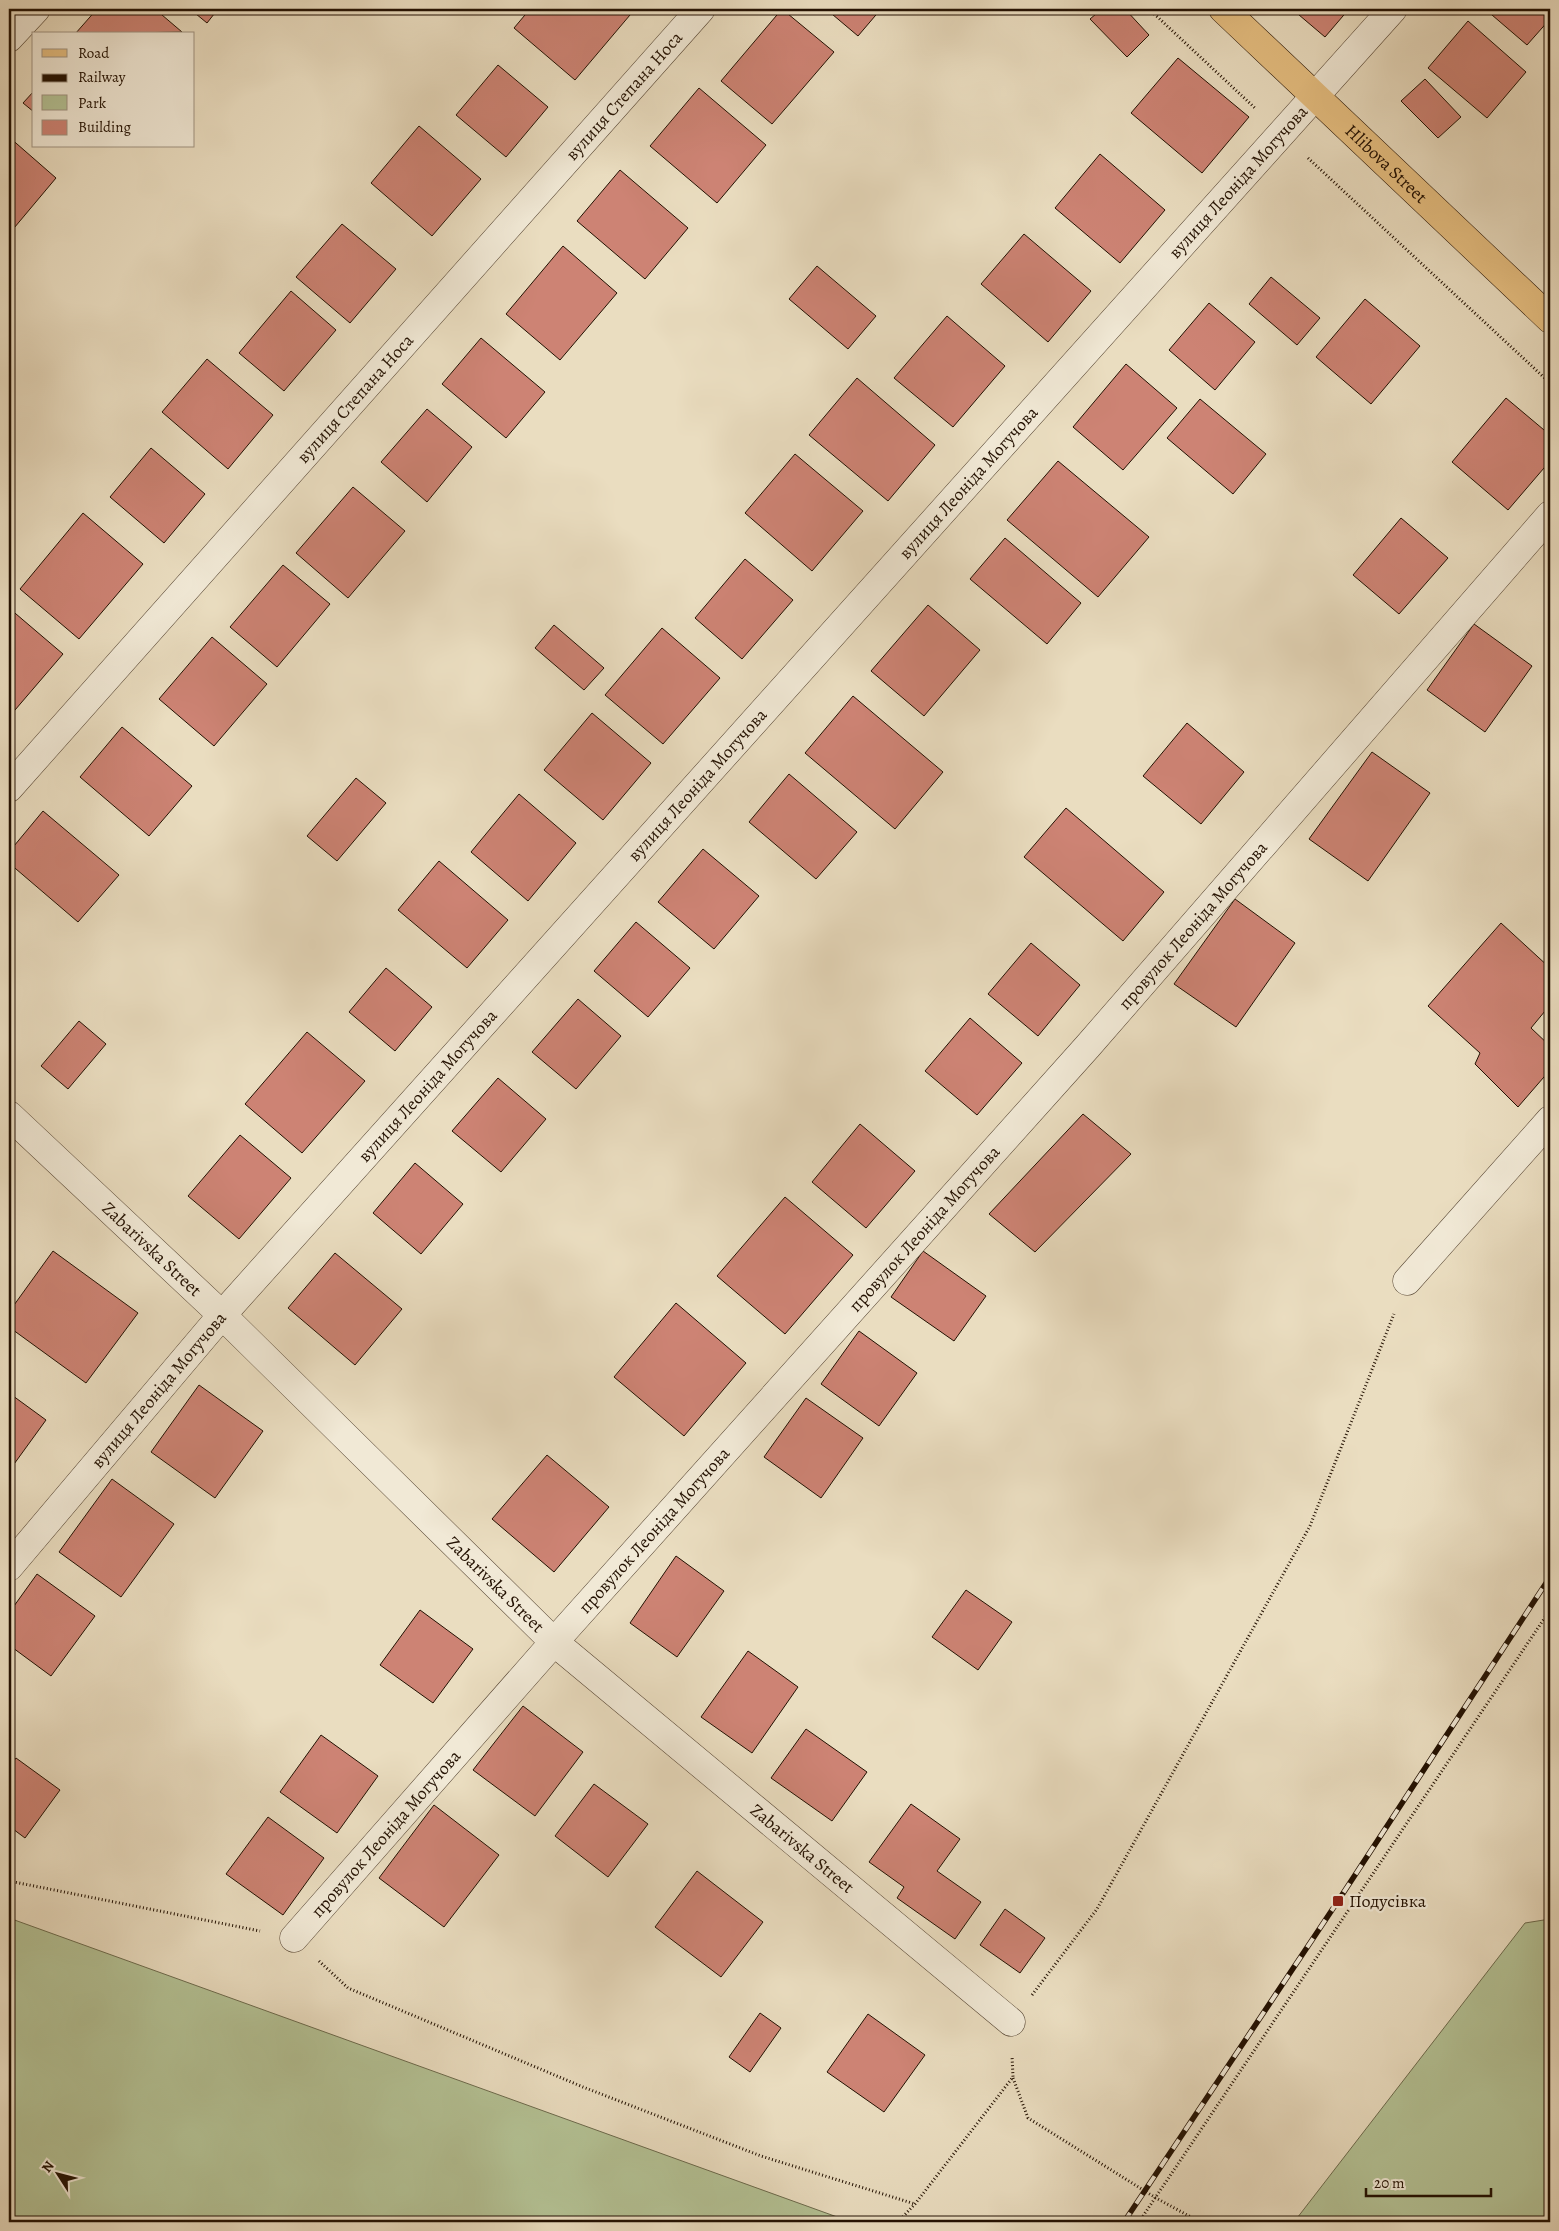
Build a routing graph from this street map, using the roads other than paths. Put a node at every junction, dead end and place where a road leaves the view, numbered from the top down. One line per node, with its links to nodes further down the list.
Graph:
1 (36, 9): 5 (street)
2 (701, 9): 9 (street, вулиця Степана Носа)
3 (1223, 9): 6 (main road, Hlibova Street)
4 (1393, 9): 6 (street, вулиця Леоніда Могучова)
5 (9, 38)
6 (1313, 96): 7 (main road, Hlibova Street); 13 (street, вулиця Леоніда Могучова)
7 (1550, 319)
8 (1550, 515): 15 (street, провулок Леоніда Могучова)
9 (9, 788)
10 (9, 1114): 13 (street, Zabarivska Street)
11 (1550, 1120): 12 (street)
12 (1407, 1281)
13 (222, 1315): 14 (street, вулиця Леоніда Могучова); 15 (street, Zabarivska Street)
14 (9, 1567)
15 (554, 1642): 16 (street, провулок Леоніда Могучова); 17 (street, Zabarivska Street)
16 (294, 1938)
17 (1011, 2022)

